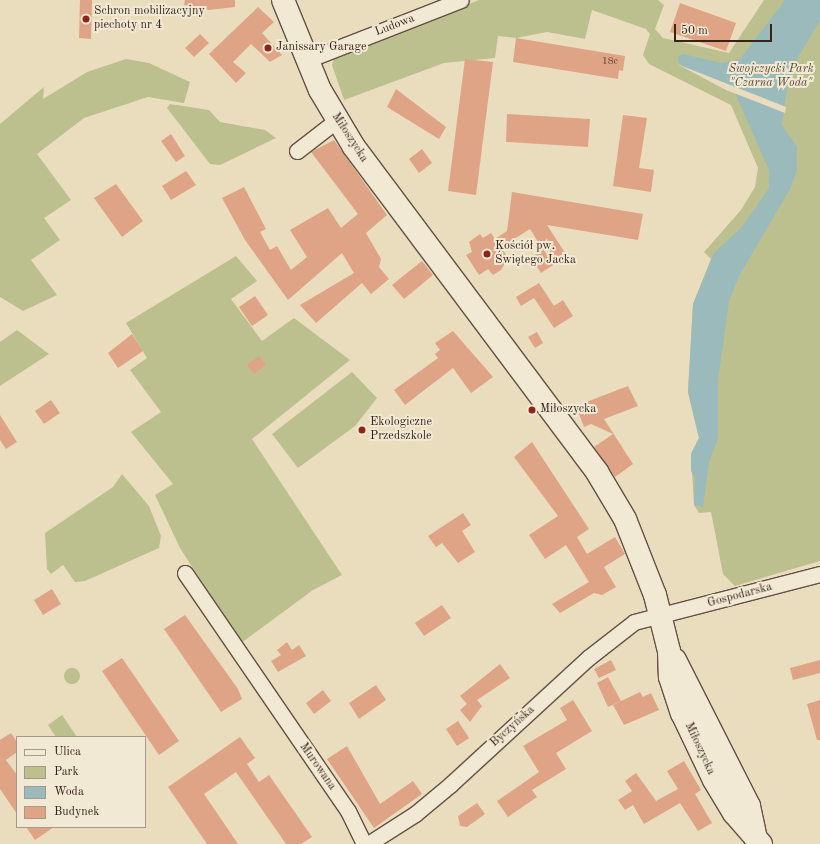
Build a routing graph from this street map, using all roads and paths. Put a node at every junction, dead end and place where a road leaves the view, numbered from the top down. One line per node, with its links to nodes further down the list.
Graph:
1 (283, 0): 3 (street, Miłoszycka)
2 (461, 0): 3 (street, Ludowa)
3 (307, 60): 4 (street, Miłoszycka)
4 (337, 120): 5 (street); 8 (street, Miłoszycka)
5 (297, 151)
6 (185, 573): 10 (street, Murowana)
7 (820, 574): 8 (street, Gospodarska)
8 (660, 616): 9 (street, Miłoszycka); 11 (street, Byczyńska)
9 (758, 839)
10 (364, 844)
11 (368, 844)

